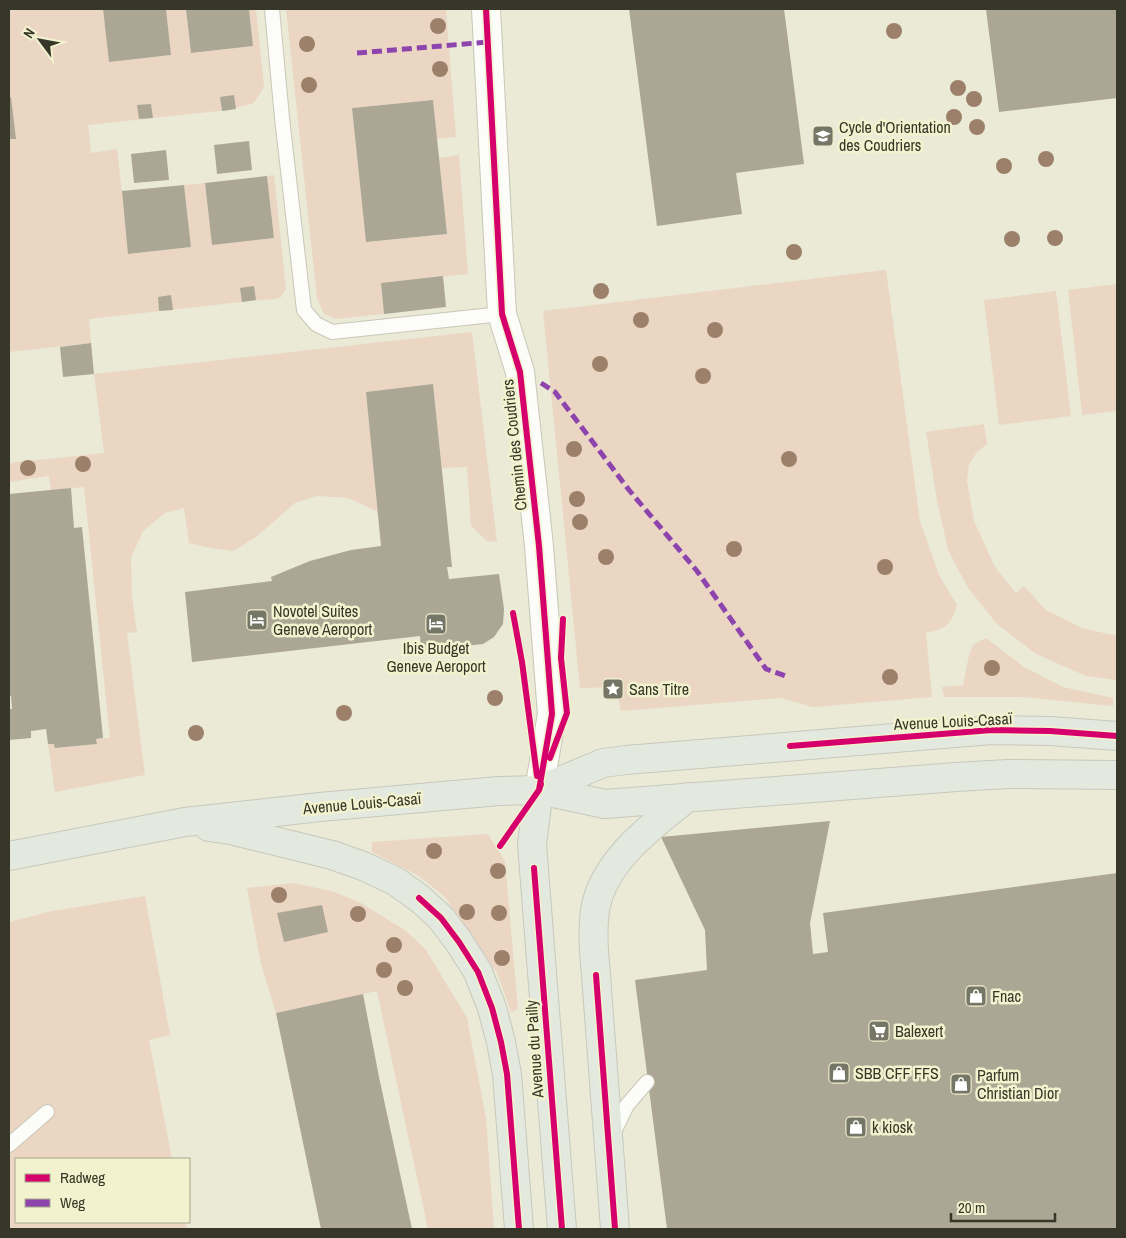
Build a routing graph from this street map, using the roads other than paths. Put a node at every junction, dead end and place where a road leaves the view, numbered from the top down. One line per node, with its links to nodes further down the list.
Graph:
1 (272, 9): 3 (lane)
2 (486, 9): 3 (street, Chemin des Coudriers)
3 (502, 314): 6 (street, Chemin des Coudriers)
4 (1117, 736): 6 (main road, Avenue Louis-Casaï)
5 (1117, 775): 7 (main road, Avenue Louis-Casaï)
6 (539, 790): 7 (main road, Avenue Louis-Casaï); 8 (main road, Avenue Louis-Casaï); 16 (main road, Avenue du Pailly)
7 (688, 798): 13 (main road)
8 (185, 822): 9 (main road, Avenue Louis-Casaï); 10 (main road, Avenue Louis-Casaï)
9 (9, 856)
10 (419, 898): 15 (main road, Avenue du Pailly)
11 (648, 1082): 13 (lane)
12 (47, 1112): 14 (lane)
13 (609, 1144): 17 (main road)
14 (9, 1145)
15 (519, 1229)
16 (562, 1229)
17 (615, 1229)

